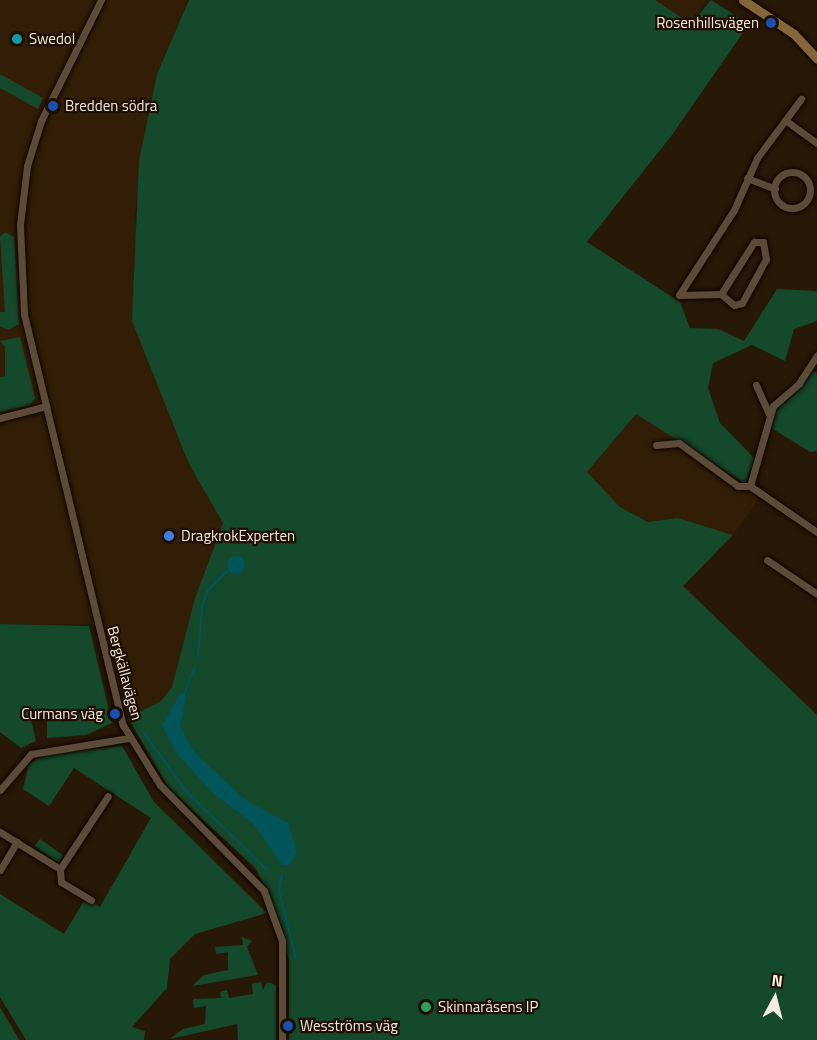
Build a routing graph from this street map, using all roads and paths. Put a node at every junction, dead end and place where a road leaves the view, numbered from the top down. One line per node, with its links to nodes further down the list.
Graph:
1 (101, 0): 12 (street, Bergkällavägen)
2 (743, 0): 3 (street)
3 (817, 59)
4 (801, 99): 5 (street)
5 (785, 120): 6 (street); 7 (street)
6 (817, 143)
7 (747, 178): 8 (street); 9 (street)
8 (775, 189): 8 (street)
9 (721, 294): 9 (street)
10 (817, 355): 13 (street)
11 (756, 385): 13 (street)
12 (46, 406): 14 (street); 20 (street, Bergkällavägen)
13 (769, 414): 16 (street)
14 (0, 418)
15 (656, 445): 16 (street)
16 (750, 486): 17 (street)
17 (817, 532)
18 (767, 560): 19 (street)
19 (817, 594)
20 (129, 738): 21 (street); 28 (street, Bergkällavägen)
21 (0, 790)
22 (108, 796): 25 (street)
23 (0, 832): 24 (street)
24 (18, 842): 25 (street); 26 (street)
25 (60, 869): 27 (street)
26 (0, 870)
27 (91, 900)
28 (282, 1040)

